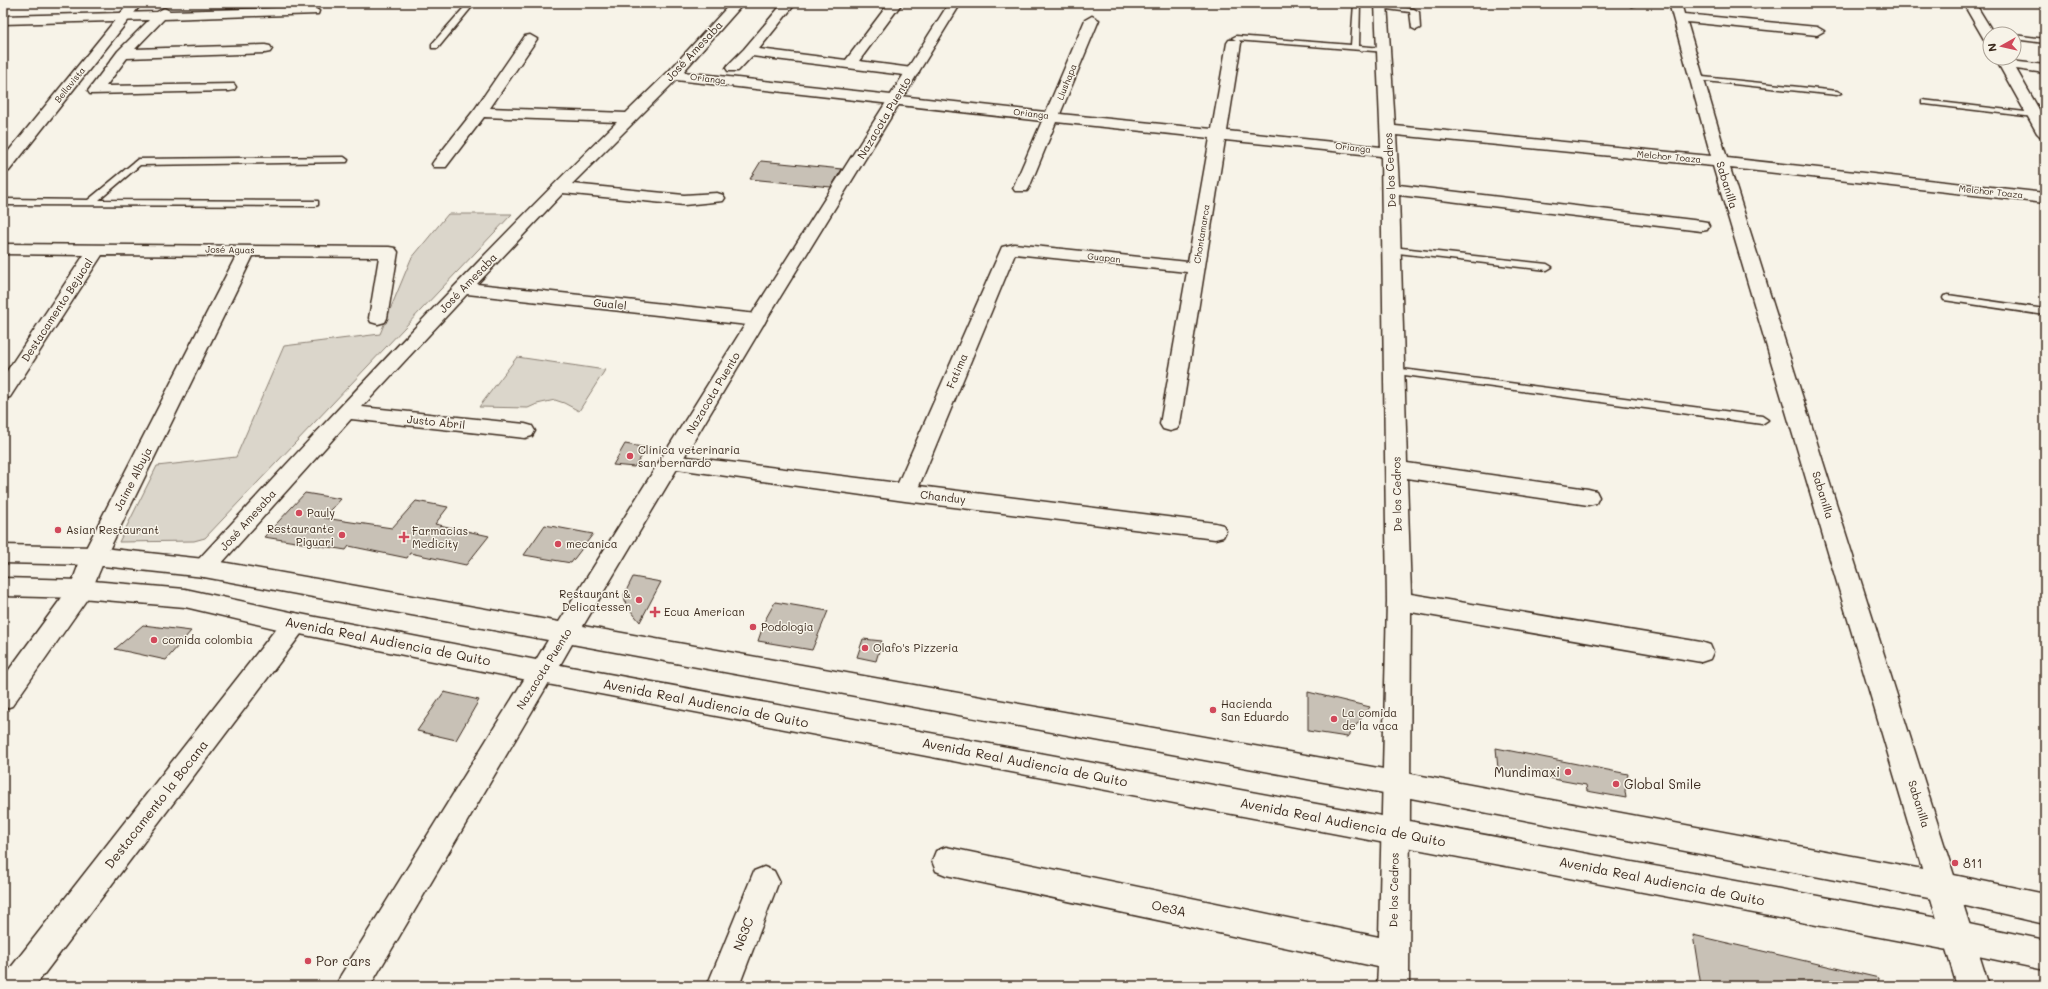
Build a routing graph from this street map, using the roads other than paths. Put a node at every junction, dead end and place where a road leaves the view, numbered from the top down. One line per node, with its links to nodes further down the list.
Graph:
1 (136, 3): 16 (street, Bellavista)
2 (175, 3): 15 (street)
3 (472, 3): 26 (lane)
4 (738, 3): 39 (street, José Amesaba)
5 (790, 3): 31 (street)
6 (896, 3): 33 (street)
7 (944, 3): 27 (street)
8 (955, 3): 27 (street, Nazacota Puento)
9 (966, 3): 27 (street, Nazacota Puento)
10 (1357, 3): 28 (lane)
11 (1968, 3): 19 (street)
12 (1381, 5): 20 (lane); 30 (street, De los Cedros)
13 (1677, 10): 21 (street); 40 (street, Sabanilla)
14 (313, 11): 15 (street)
15 (158, 16): 16 (street); 32 (street)
16 (125, 18): 17 (street); 56 (street, Bellavista)
17 (3, 20)
18 (1092, 20): 47 (street, Llushapa)
19 (1983, 26)
20 (1416, 28)
21 (1817, 30)
22 (530, 38): 45 (street)
23 (2022, 38): 25 (lane)
24 (1235, 40): 28 (lane); 50 (street, Chontamarca)
25 (2045, 41)
26 (435, 46)
27 (926, 48): 38 (street, Nazacota Puento)
28 (1355, 48): 30 (lane)
29 (265, 49): 32 (street)
30 (1383, 50): 49 (street, De los Cedros)
31 (749, 52): 33 (street); 36 (street)
32 (123, 54): 41 (street)
33 (850, 64): 38 (street)
34 (2022, 65): 37 (street)
35 (2007, 66): 46 (street)
36 (733, 68)
37 (2045, 69)
38 (912, 72): 43 (street, Nazacota Puento)
39 (673, 75): 43 (street, Orianga); 48 (street, José Amesaba)
40 (1696, 78): 42 (lane); 54 (street, Sabanilla)
41 (228, 87)
42 (1837, 93)
43 (895, 101): 47 (street, Orianga); 77 (street, Nazacota Puento)
44 (1925, 102): 46 (lane)
45 (480, 112): 48 (street); 55 (street)
46 (2034, 115): 51 (street)
47 (1053, 116): 50 (street, Orianga); 58 (street, Llushapa)
48 (630, 118): 57 (street, José Amesaba)
49 (1388, 130): 52 (street, De los Cedros); 54 (street, Melchor Toaza)
50 (1219, 133): 52 (street, Orianga); 72 (street, Chontamarca)
51 (2045, 133)
52 (1389, 152): 59 (street, De los Cedros)
53 (344, 160): 63 (lane)
54 (1720, 162): 61 (street, Melchor Toaza); 104 (street, Sabanilla)
55 (440, 164)
56 (3, 168)
57 (559, 188): 60 (street); 73 (street, José Amesaba)
58 (1021, 188)
59 (1391, 189): 65 (street); 70 (street, De los Cedros)
60 (717, 198)
61 (2045, 198)
62 (3, 202): 63 (lane)
63 (91, 202): 64 (lane)
64 (315, 202)
65 (1701, 226)
66 (3, 248): 67 (street, José Aguas)
67 (97, 249): 68 (street, José Aguas); 79 (street, Destacamento Bejucal)
68 (247, 250): 76 (street, José Aguas); 90 (street, Jaime Albuja)
69 (1011, 250): 72 (street, Guapan); 86 (street, Fatima)
70 (1392, 250): 71 (lane); 78 (street, De los Cedros)
71 (1547, 267)
72 (1196, 268): 82 (street, Chontamarca)
73 (463, 288): 77 (street, Gualel); 80 (street, José Amesaba)
74 (1948, 298): 75 (lane)
75 (2045, 312)
76 (378, 318)
77 (757, 320): 84 (street, Nazacota Puento)
78 (1394, 371): 81 (lane); 85 (street, De los Cedros)
79 (3, 392)
80 (346, 412): 83 (street, Justo Abril); 91 (street, José Amesaba)
81 (1762, 420)
82 (1170, 424)
83 (525, 431)
84 (671, 462): 86 (street, Chanduy); 96 (street, Nazacota Puento)
85 (1396, 469): 87 (street); 94 (street, De los Cedros)
86 (906, 493): 88 (street, Chanduy)
87 (1588, 497)
88 (1215, 531)
89 (3, 554): 90 (street)
90 (94, 556): 91 (street); 93 (street, Jaime Albuja)
91 (204, 568): 96 (street)
92 (3, 587): 93 (street, Avenida Real Audiencia de Quito)
93 (81, 589): 95 (street, Avenida Real Audiencia de Quito); 99 (street, Jaime Albuja)
94 (1399, 601): 97 (street); 100 (street, De los Cedros)
95 (295, 623): 98 (street, Avenida Real Audiencia de Quito); 109 (street, Destacamento la Bocana)
96 (566, 634): 98 (street, Nazacota Puento); 100 (street)
97 (1700, 652)
98 (542, 672): 101 (street, Avenida Real Audiencia de Quito); 110 (street, Nazacota Puento)
99 (3, 698)
100 (1396, 783): 101 (street, De los Cedros); 104 (street)
101 (1394, 832): 106 (street, Avenida Real Audiencia de Quito); 107 (street, De los Cedros)
102 (946, 861): 107 (street, Oe3A)
103 (764, 881): 111 (street, N63C)
104 (1944, 887): 105 (street); 106 (street, Sabanilla)
105 (2045, 909)
106 (1959, 937): 108 (street, Avenida Real Audiencia de Quito); 113 (street, Sabanilla)
107 (1393, 955): 112 (street, De los Cedros)
108 (2045, 955)
109 (16, 986)
110 (352, 986)
111 (723, 986)
112 (1393, 986)
113 (1973, 986)

